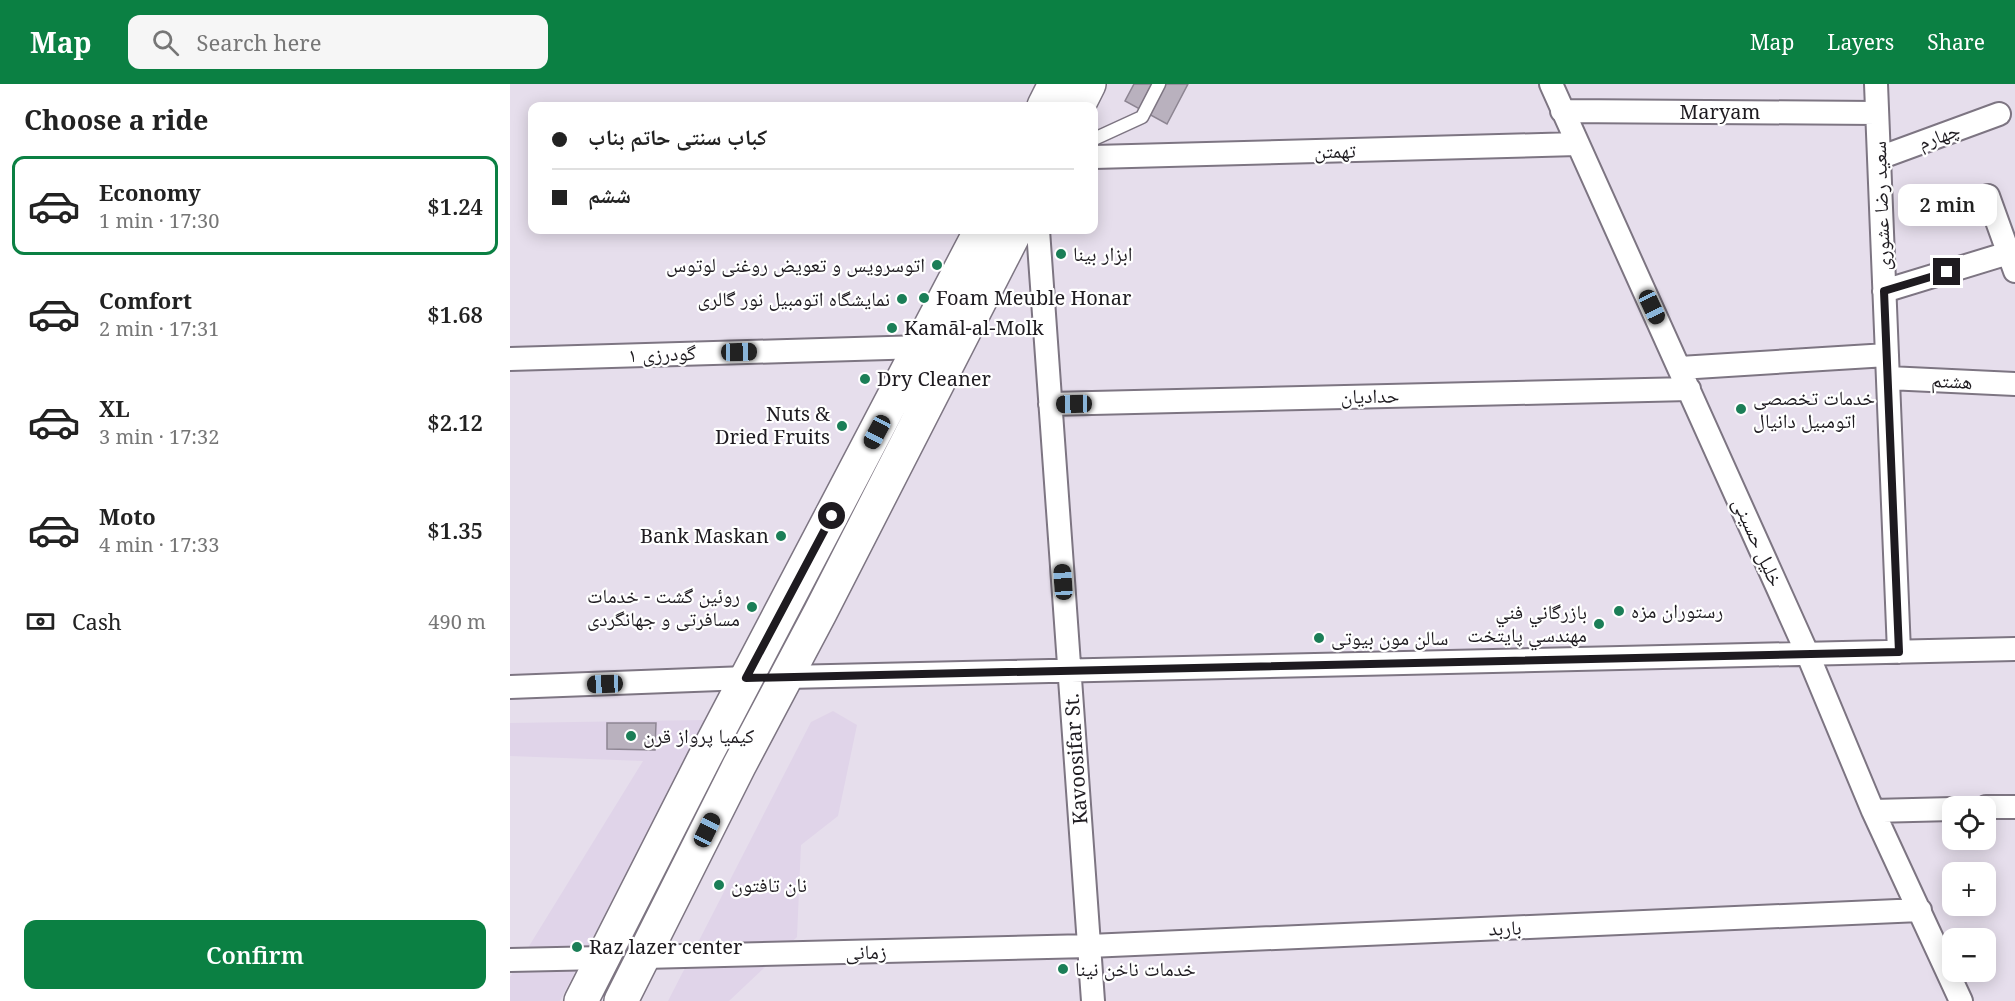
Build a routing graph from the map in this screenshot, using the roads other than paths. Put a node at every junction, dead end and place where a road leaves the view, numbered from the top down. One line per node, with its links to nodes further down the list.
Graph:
1 (1055, 84): 6 (main road)
2 (1089, 84): 7 (main road)
3 (1159, 84): 11 (lane)
4 (1551, 84): 8 (street, خلیل حسینی)
5 (1876, 84): 9 (street, سعید رضا عشوری)
6 (1046, 102)
7 (1080, 102)
8 (1563, 111): 9 (street, Maryam); 12 (street, خلیل حسینی)
9 (1878, 113): 14 (street, سعید رضا عشوری)
10 (1999, 114): 14 (street, چهارم)
11 (1098, 137)
12 (1577, 144): 13 (street, تهمتن); 24 (street, خلیل حسینی)
13 (1098, 157)
14 (1879, 158): 20 (street, سعید رضا عشوری)
15 (1988, 196): 19 (street)
16 (979, 234): 21 (main road)
17 (1014, 234): 33 (main road)
18 (1038, 234): 28 (street, Kavoosifar St.)
19 (2013, 258): 20 (street)
20 (1884, 291): 22 (street, سعید رضا عشوری)
21 (922, 347): 23 (street, گودرزی ۱); 34 (main road)
22 (1887, 355): 24 (street); 25 (street, سعید رضا عشوری)
23 (510, 359)
24 (1680, 368): 27 (street, خلیل حسینی)
25 (1888, 378): 26 (street, هشتم); 30 (street, سعید رضا عشوری)
26 (2015, 384)
27 (1689, 389): 28 (street, حدادیان); 31 (street, خلیل حسینی)
28 (1050, 404): 32 (street, Kavoosifar St.)
29 (2015, 649): 30 (street)
30 (1899, 652): 31 (street)
31 (1809, 654): 32 (street); 39 (street, خلیل حسینی)
32 (1070, 671): 33 (street); 41 (street, Kavoosifar St.)
33 (787, 677): 34 (main road); 42 (main road)
34 (746, 678): 35 (street); 43 (main road)
35 (510, 687)
36 (1996, 807): 37 (street)
37 (2015, 807)
38 (1942, 809): 39 (street)
39 (1873, 811): 40 (street, خلیل حسینی)
40 (1920, 910): 41 (street, باربد); 48 (street, خلیل حسینی)
41 (1089, 946): 42 (street, زمانی); 47 (street, Kavoosifar St.)
42 (644, 957): 46 (main road)
43 (603, 958): 44 (street); 45 (main road)
44 (510, 960)
45 (581, 1001)
46 (621, 1001)
47 (1093, 1001)
48 (1961, 1001)

